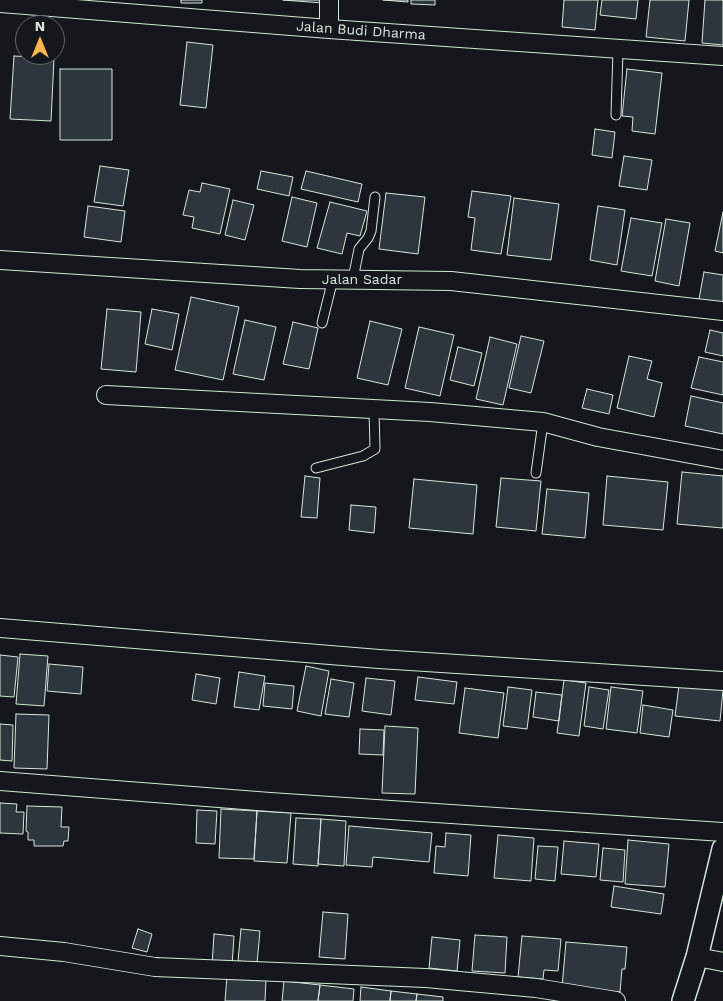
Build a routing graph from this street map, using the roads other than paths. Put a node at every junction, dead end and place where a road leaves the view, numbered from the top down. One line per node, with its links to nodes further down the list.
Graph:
1 (329, 0): 3 (street)
2 (0, 3): 3 (street, Jalan Budi Dharma)
3 (329, 29): 4 (street, Jalan Budi Dharma)
4 (618, 50): 5 (street, Jalan Budi Dharma); 6 (lane)
5 (723, 56)
6 (616, 115)
7 (375, 197): 10 (lane)
8 (0, 260): 9 (street, Jalan Sadar)
9 (333, 280): 10 (street, Jalan Sadar); 12 (lane)
10 (354, 280): 11 (street, Jalan Sadar)
11 (723, 311)
12 (322, 323)
13 (106, 396): 14 (street)
14 (374, 410): 15 (street); 17 (lane)
15 (542, 422): 16 (street); 18 (lane)
16 (721, 460)
17 (316, 468)
18 (536, 473)
19 (0, 628): 20 (street)
20 (723, 681)
21 (0, 781): 22 (street)
22 (723, 832)
23 (723, 849): 25 (street)
24 (0, 946): 27 (street)
25 (697, 957): 26 (street); 28 (street)
26 (723, 962)
27 (616, 1001)
28 (683, 1001)

